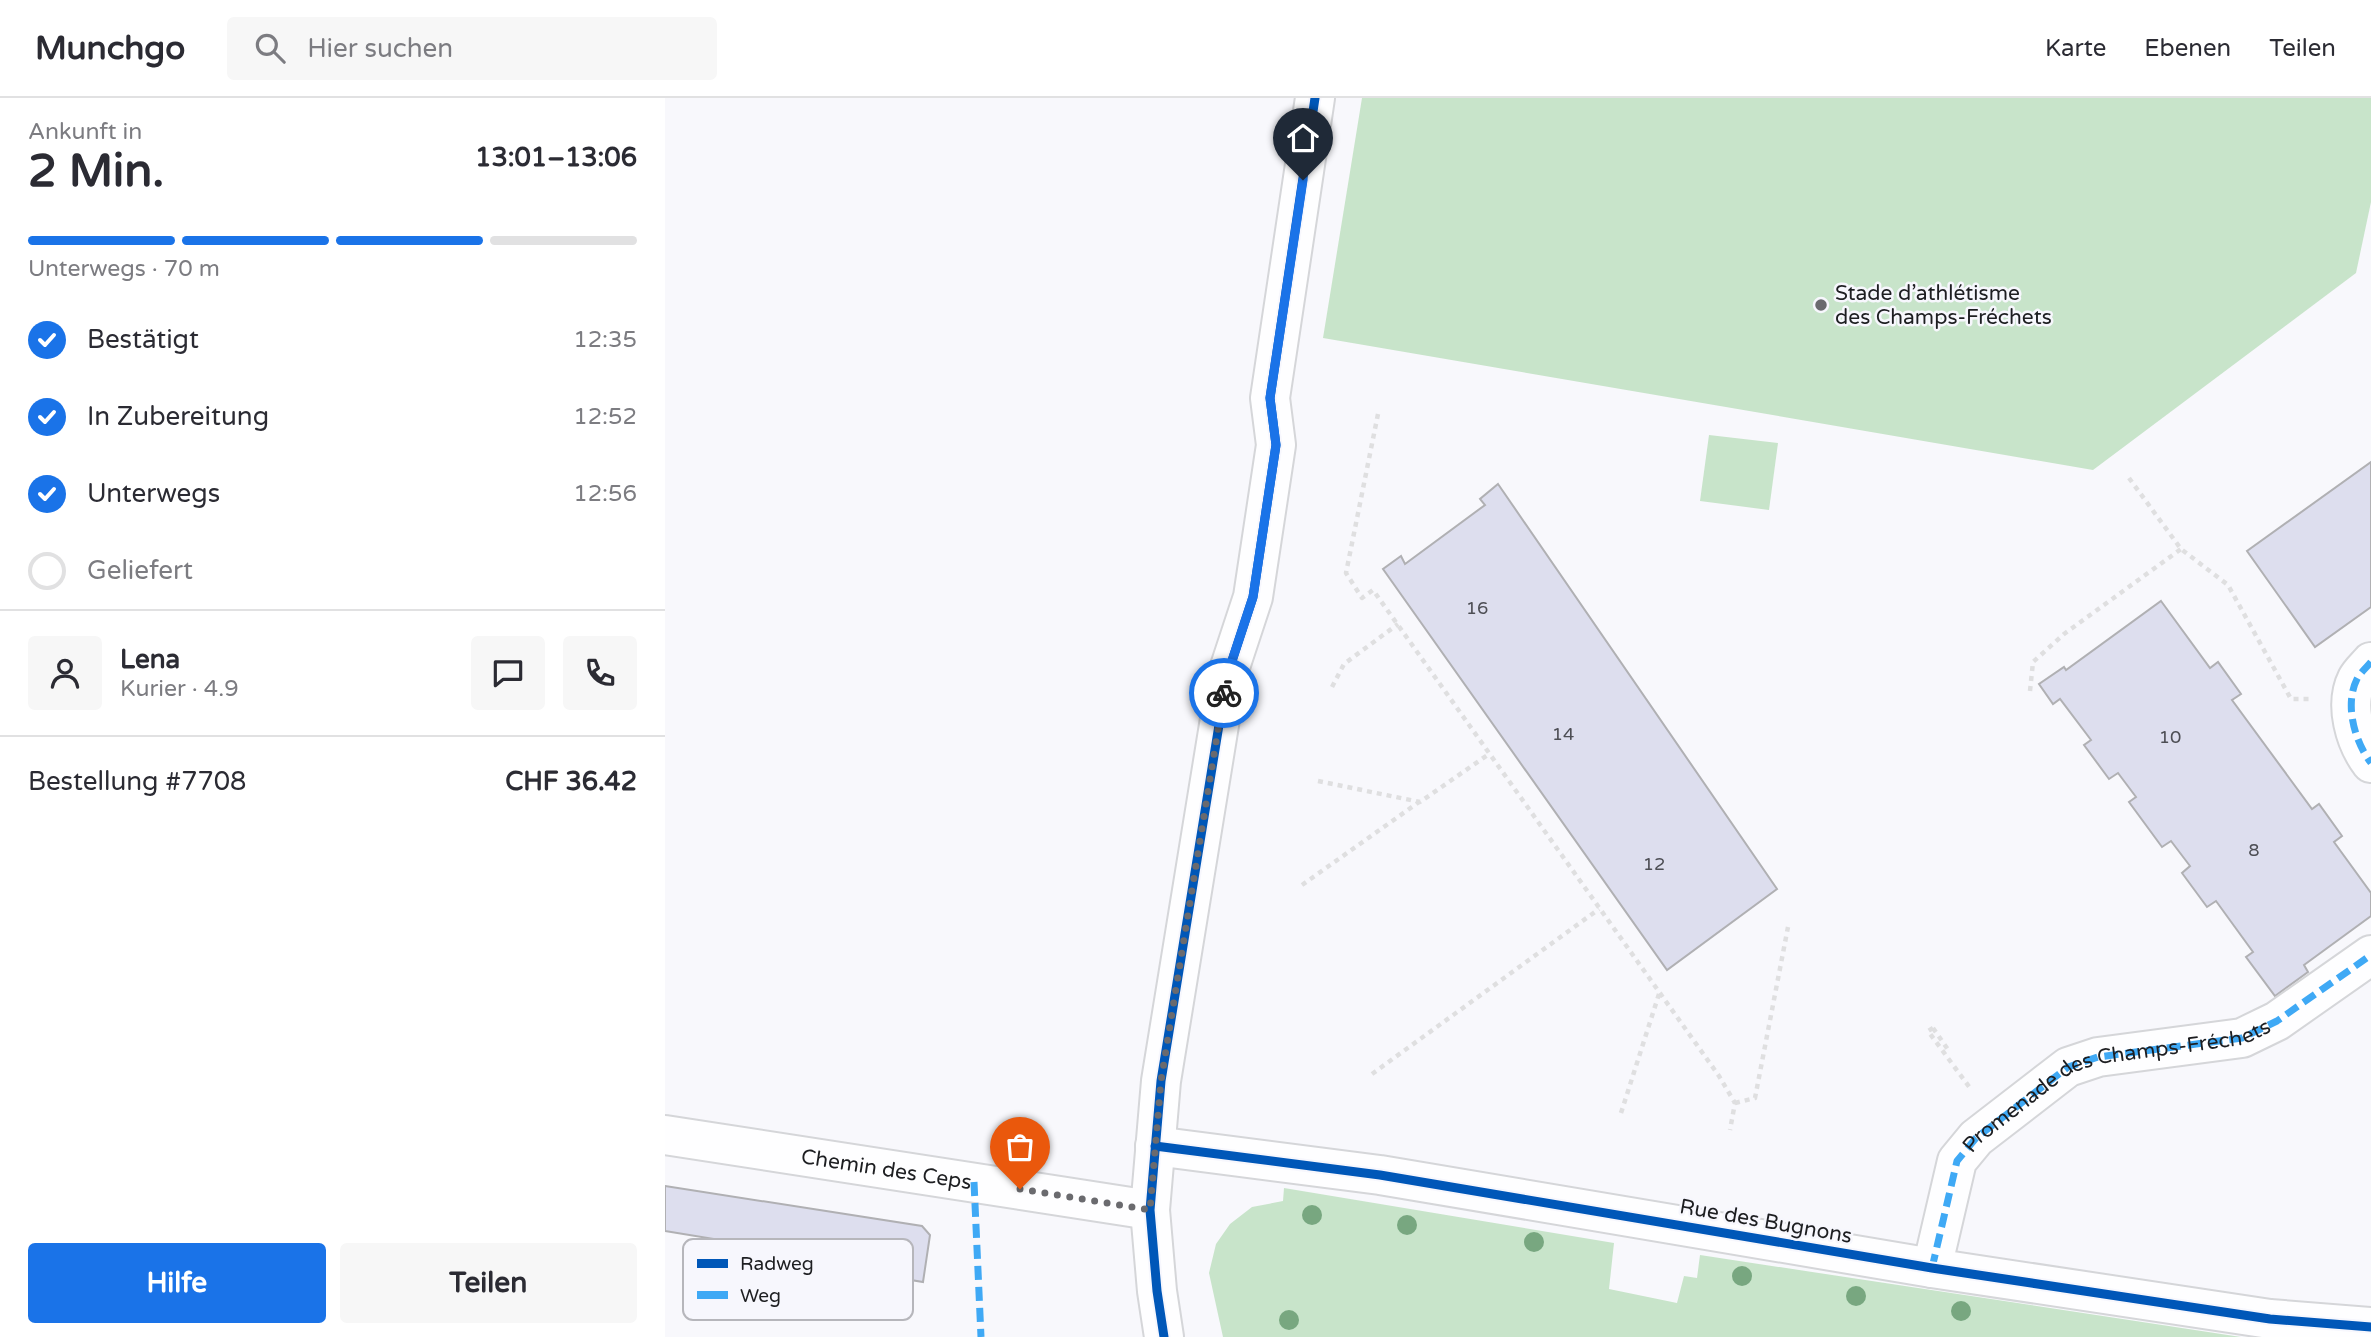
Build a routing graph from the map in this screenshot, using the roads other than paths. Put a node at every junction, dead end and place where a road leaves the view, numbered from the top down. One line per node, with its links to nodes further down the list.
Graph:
1 (1315, 98): 6 (street)
2 (2371, 662): 3 (street)
3 (2371, 763)
4 (2371, 955): 8 (street, Promenade des Champs-Fréchets)
5 (665, 1135): 7 (street, Chemin des Ceps)
6 (1155, 1146): 7 (street); 8 (street, Rue des Bugnons)
7 (1150, 1210): 10 (street)
8 (1932, 1268): 9 (street, Rue des Bugnons)
9 (2371, 1327)
10 (1164, 1337)

